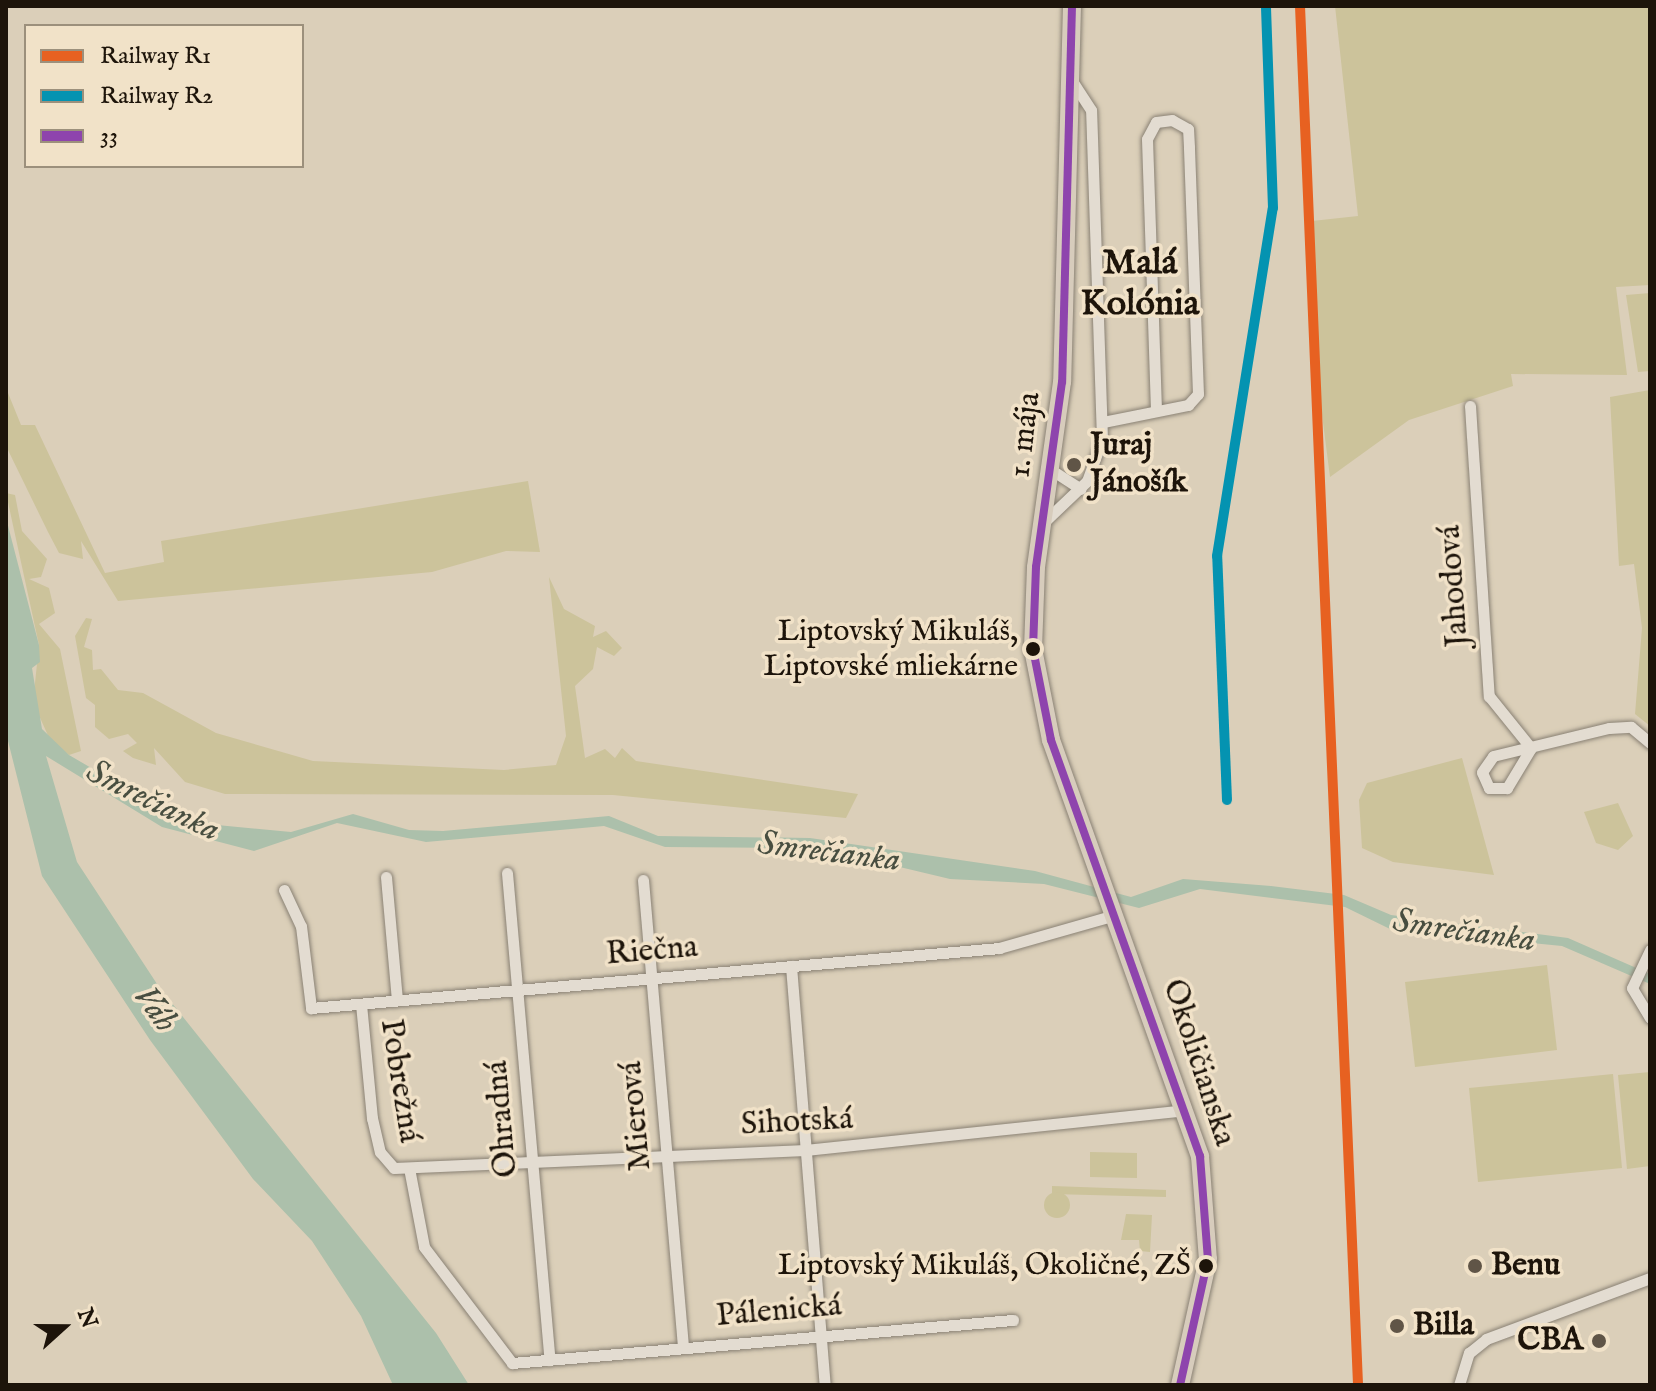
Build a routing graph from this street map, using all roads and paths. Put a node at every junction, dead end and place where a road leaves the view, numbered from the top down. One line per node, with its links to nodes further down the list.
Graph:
1 (1072, 6): 2 (main road, 1. mája)
2 (1070, 78): 5 (street); 6 (main road, 1. mája)
3 (1470, 406): 10 (street, Jahodová)
4 (1156, 410): 4 (street); 5 (street)
5 (1103, 422): 7 (street)
6 (1053, 471): 7 (street); 8 (main road, 1. mája)
7 (1081, 489): 8 (street)
8 (1044, 522): 11 (main road, 1. mája)
9 (1650, 743): 10 (street)
10 (1531, 748): 10 (street)
11 (1094, 860): 16 (main road, Okoličianska)
12 (507, 873): 20 (street, Ohradná)
13 (386, 877): 21 (street, Pobrežná)
14 (643, 880): 19 (street, Mierová)
15 (284, 890): 22 (street, Riečna)
16 (1114, 913): 18 (street, Riečna); 24 (main road, Okoličianska)
17 (1648, 953): 23 (street)
18 (791, 966): 19 (street, Riečna); 25 (street)
19 (652, 978): 20 (street, Riečna); 26 (street, Mierová)
20 (517, 990): 21 (street, Riečna); 27 (street, Ohradná)
21 (397, 1000): 22 (street, Riečna)
22 (361, 1004): 28 (street, Pobrežná)
23 (1650, 1018)
24 (1187, 1110): 25 (street, Sihotská); 35 (main road, Okoličianska)
25 (806, 1150): 26 (street, Sihotská); 31 (street)
26 (666, 1156): 27 (street, Sihotská); 32 (street, Mierová)
27 (533, 1161): 28 (street, Sihotská); 33 (street, Ohradná)
28 (409, 1168): 33 (street, Pobrežná)
29 (1650, 1278): 36 (street)
30 (1013, 1320): 31 (street, Pálenická)
31 (821, 1335): 32 (street, Pálenická); 34 (street)
32 (683, 1347): 33 (street, Pálenická)
33 (550, 1360)
34 (825, 1385)
35 (1180, 1385)
36 (1459, 1385)

